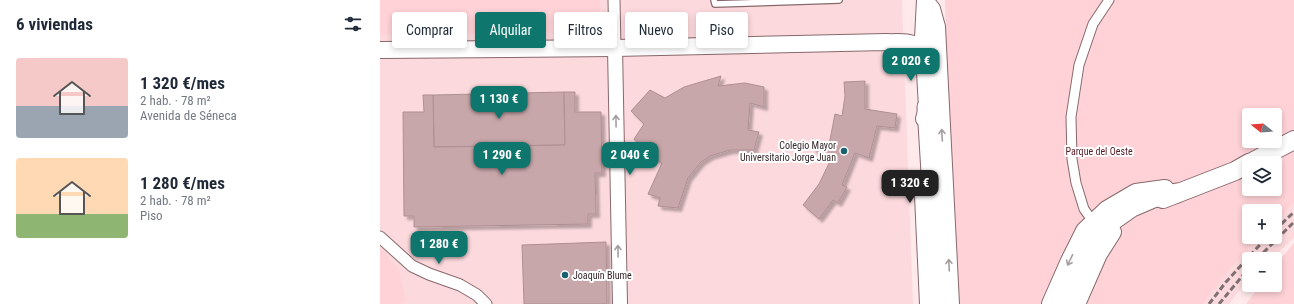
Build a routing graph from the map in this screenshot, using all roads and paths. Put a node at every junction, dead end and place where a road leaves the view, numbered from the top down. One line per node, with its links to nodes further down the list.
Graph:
1 (614, 0): 6 (street)
2 (714, 0): 3 (lane)
3 (839, 0)
4 (925, 0): 7 (main road); 23 (main road, one-way to 4)
5 (1109, 0): 17 (street)
6 (614, 12)
7 (918, 41): 9 (main road); 11 (main road)
8 (615, 48): 10 (main road); 20 (street, one-way to 8)
9 (617, 48)
10 (380, 50)
11 (927, 107): 21 (main road); 22 (highway)
12 (1294, 140): 13 (main road)
13 (1263, 156)
14 (1242, 167): 15 (main road)
15 (1204, 184): 16 (main road); 17 (main road)
16 (1177, 194): 25 (highway); 26 (main road)
17 (1094, 223): 24 (main road, one-way to 24)
18 (380, 237): 19 (street)
19 (486, 304)
20 (620, 304)
21 (928, 304)
22 (938, 304)
23 (951, 304)
24 (1051, 304)
25 (1064, 304)
26 (1076, 304)

